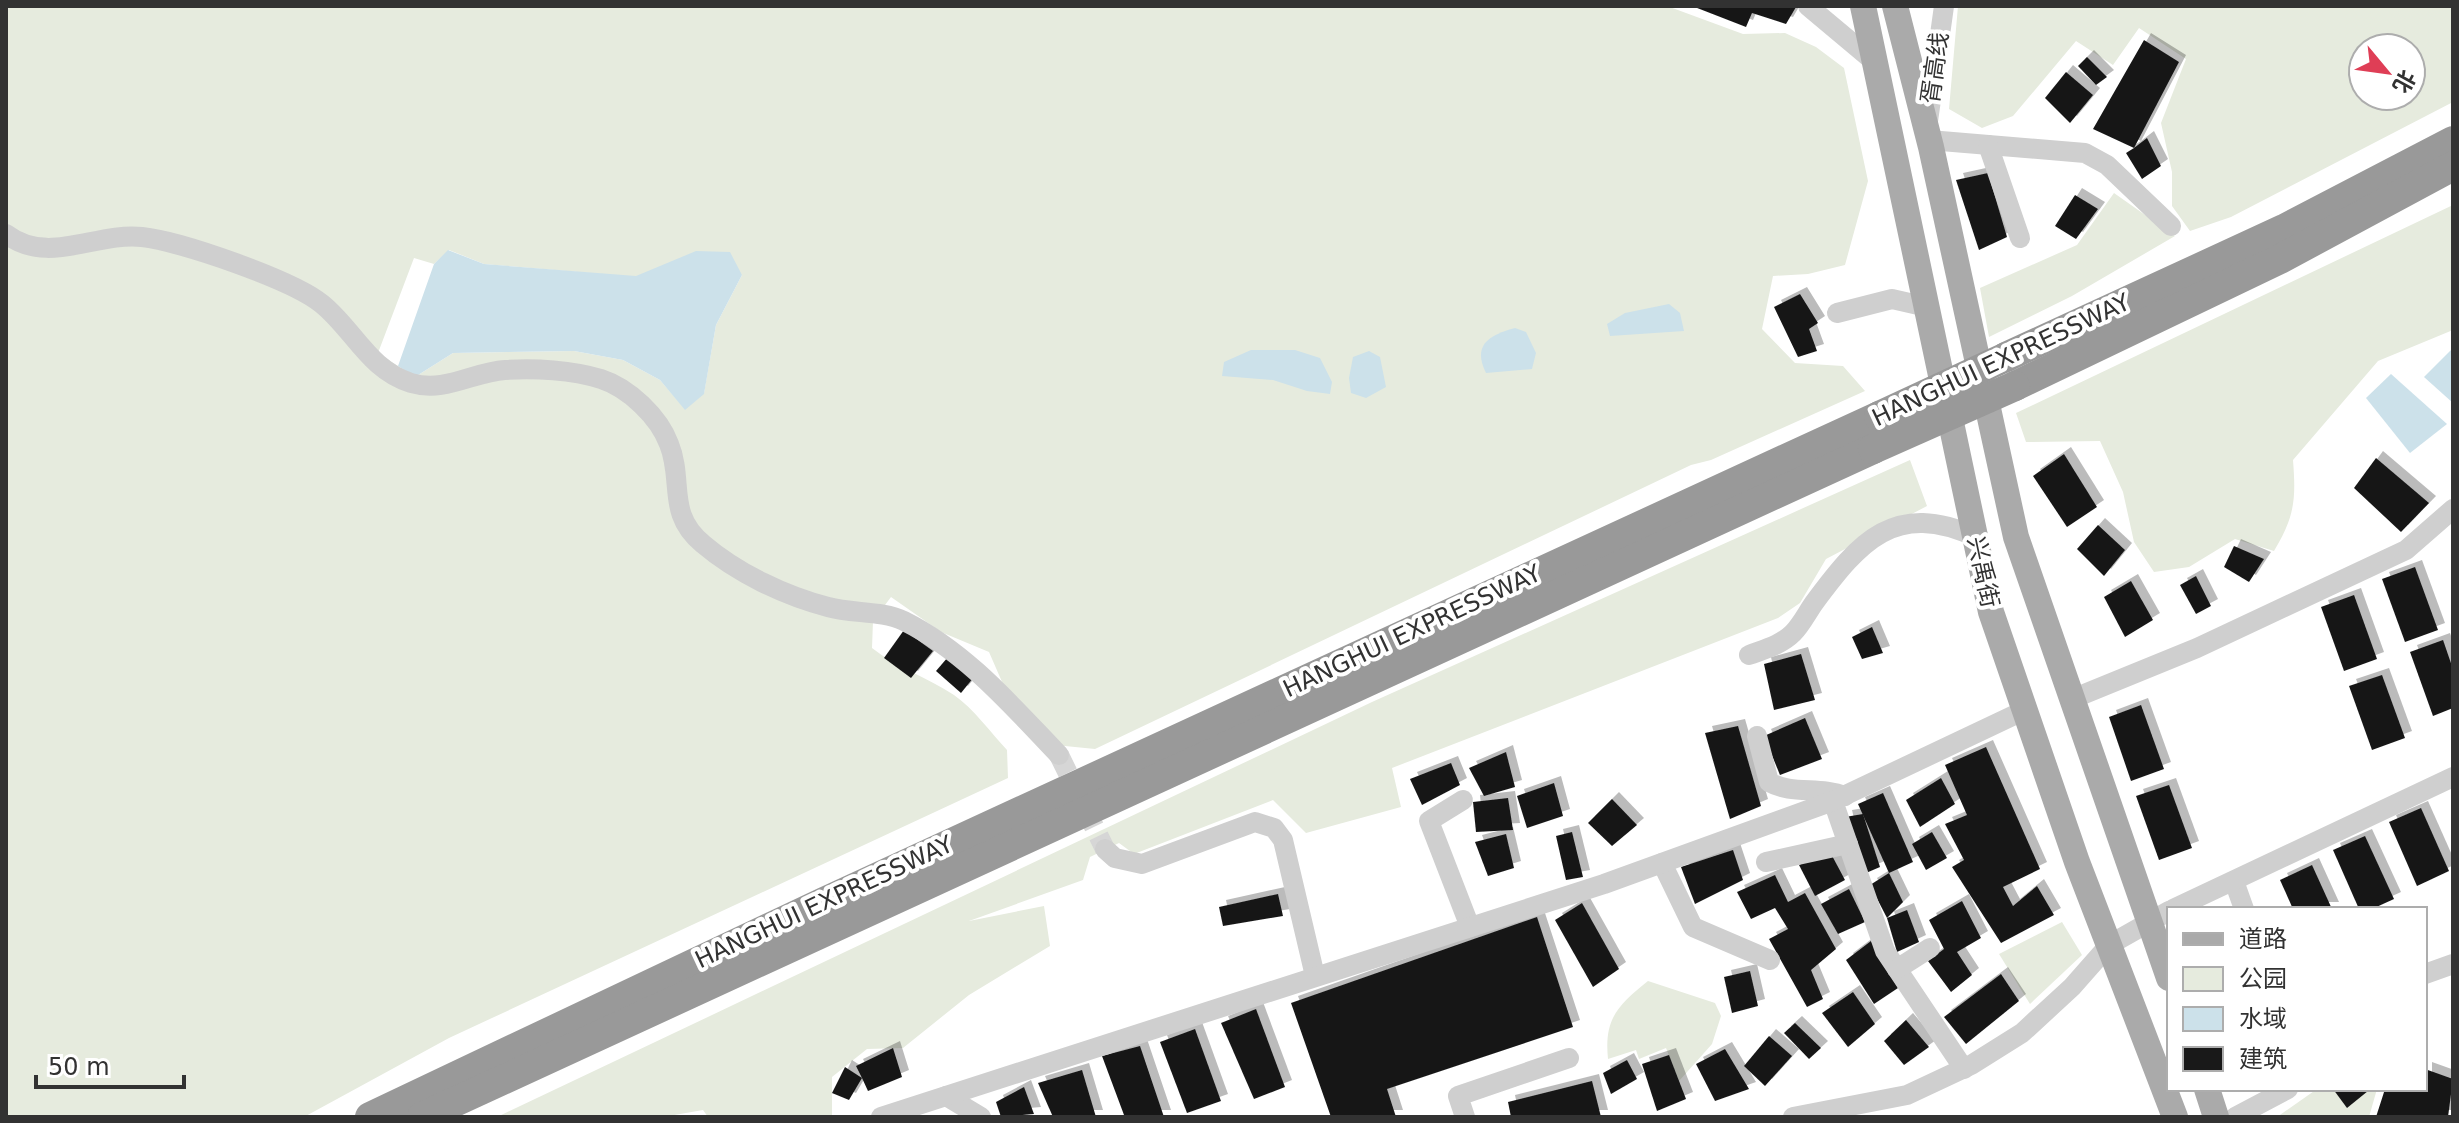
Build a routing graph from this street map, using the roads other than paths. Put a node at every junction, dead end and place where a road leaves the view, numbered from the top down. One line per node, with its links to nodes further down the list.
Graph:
1 (1808, 6): 5 (street)
2 (1863, 6): 5 (main road, 兴禹街)
3 (1895, 6): 6 (main road, 兴禹街)
4 (1944, 6): 6 (street, 胥高线)
5 (1876, 63): 15 (main road, 兴禹街)
6 (1928, 135): 8 (street); 21 (main road, 兴禹街)
7 (2453, 141): 17 (highway, HANGHUI EXPRESSWAY)
8 (1988, 145): 11 (street); 13 (street)
9 (2453, 166): 14 (highway, HANGHUI EXPRESSWAY)
10 (2453, 182): 14 (highway)
11 (2171, 226)
12 (6, 234): 24 (street)
13 (2020, 238)
14 (2280, 259): 17 (highway, HANGHUI EXPRESSWAY)
15 (1927, 307): 16 (street); 19 (main road, 兴禹街)
16 (1837, 313)
17 (2011, 371): 50 (highway, HANGHUI EXPRESSWAY, bridge); 51 (highway, HANGHUI EXPRESSWAY, bridge)
18 (2453, 509): 21 (street)
19 (1976, 537): 20 (street); 22 (main road, 兴禹街)
20 (1749, 655)
21 (2072, 699): 35 (main road, 兴禹街)
22 (2025, 710): 26 (street); 37 (main road, 兴禹街)
23 (1757, 736): 26 (street)
24 (1059, 755)
25 (2453, 777): 32 (street)
26 (1839, 798): 28 (street); 31 (street)
27 (1463, 800): 36 (street)
28 (1848, 844): 30 (street); 42 (street)
29 (1105, 849): 44 (street)
30 (1766, 862)
31 (1662, 863): 36 (street); 40 (street)
32 (2234, 881): 33 (street); 34 (street)
33 (2177, 907)
34 (2243, 907)
35 (2164, 913): 37 (street); 39 (main road, 兴禹街)
36 (1470, 927): 44 (street)
37 (2109, 945): 46 (street); 56 (main road, 兴禹街)
38 (1930, 948): 42 (street)
39 (2167, 952)
40 (1770, 960)
41 (2453, 964): 43 (street)
42 (1897, 969): 46 (street)
43 (2427, 973)
44 (1315, 976): 49 (street)
45 (1569, 1058): 54 (street)
46 (1964, 1069): 55 (street)
47 (2208, 1091): 57 (main road)
48 (2284, 1091): 58 (street)
49 (946, 1096): 52 (street); 53 (street)
50 (370, 1117)
51 (422, 1117)
52 (881, 1117)
53 (981, 1117)
54 (1465, 1117)
55 (1793, 1117)
56 (2175, 1117)
57 (2216, 1117)
58 (2235, 1117)

